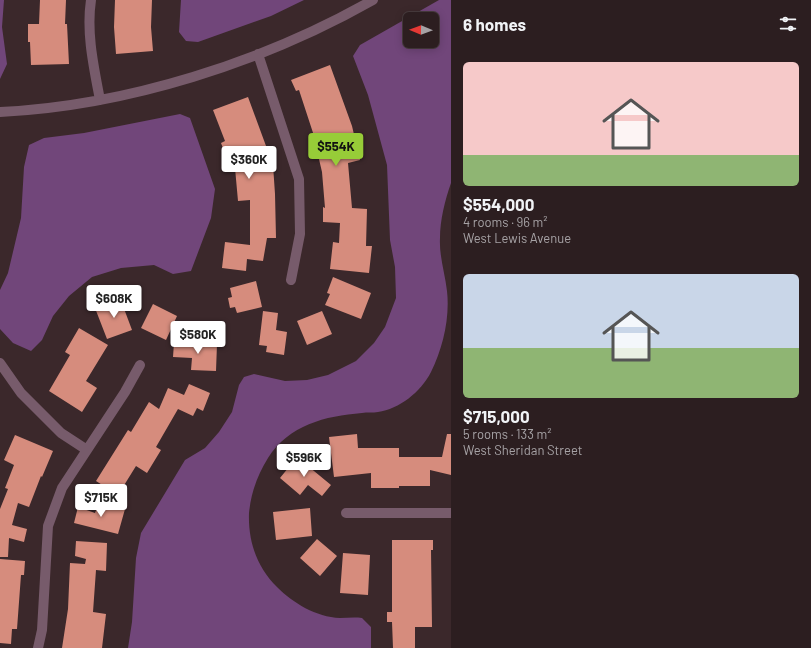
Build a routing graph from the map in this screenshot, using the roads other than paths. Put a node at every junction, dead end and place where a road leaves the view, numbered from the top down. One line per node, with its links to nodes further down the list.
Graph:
1 (91, 0): 4 (street)
2 (373, 0): 3 (street)
3 (258, 54): 4 (street); 6 (street)
4 (100, 100): 5 (street)
5 (0, 112)
6 (291, 280)
7 (0, 362): 9 (street)
8 (140, 365): 9 (street)
9 (87, 450): 12 (street)
10 (346, 513): 11 (street)
11 (451, 513)
12 (38, 648)

